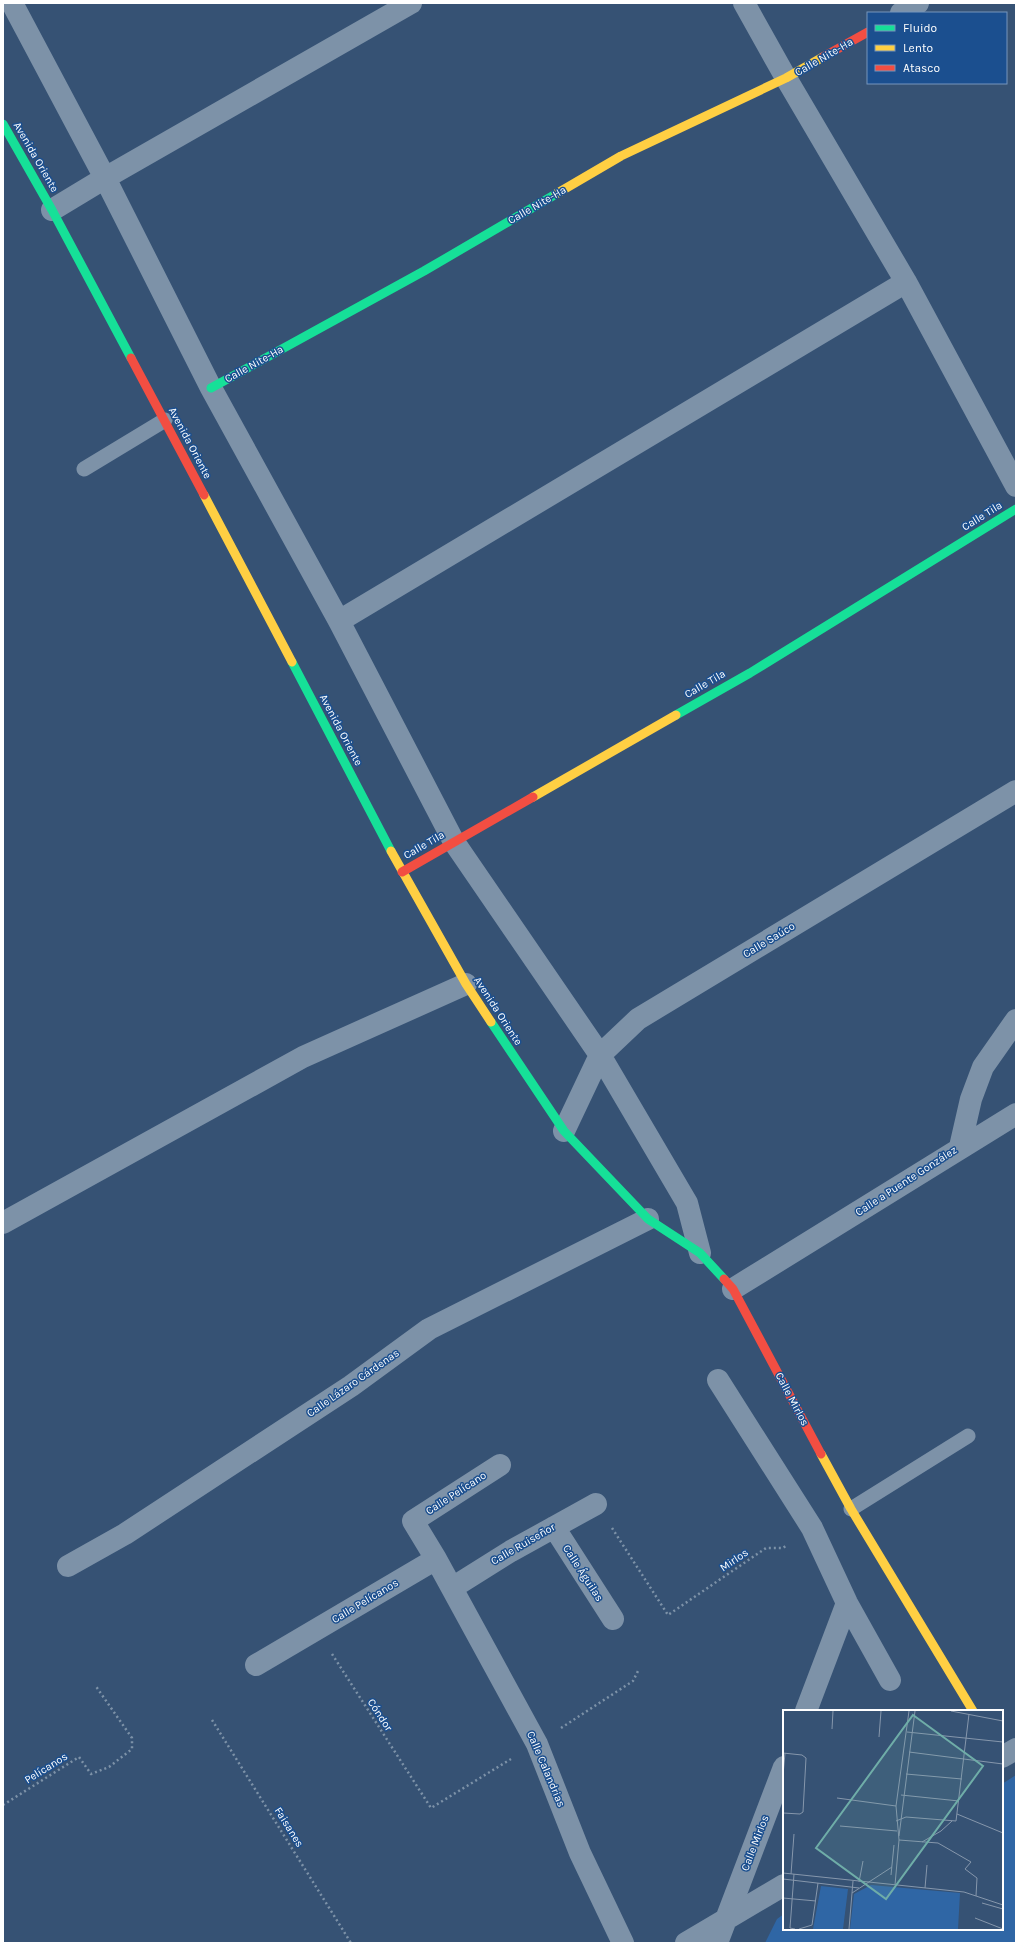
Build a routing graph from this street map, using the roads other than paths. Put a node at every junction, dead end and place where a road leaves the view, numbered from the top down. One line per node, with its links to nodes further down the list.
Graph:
1 (12, 3): 9 (street)
2 (411, 3): 9 (street)
3 (744, 3): 7 (street)
4 (918, 3): 5 (street)
5 (903, 12)
6 (867, 33): 7 (street, Calle Nite-Ha)
7 (786, 78): 11 (street); 12 (street, Calle Nite-Ha)
8 (3, 124): 10 (street, Avenida Oriente)
9 (105, 178): 10 (street); 12 (street)
10 (52, 210): 13 (street, Avenida Oriente)
11 (906, 282): 15 (street); 17 (street)
12 (210, 388): 17 (street)
13 (165, 420): 14 (lane); 20 (street, Avenida Oriente)
14 (84, 469)
15 (1016, 486)
16 (1016, 509): 19 (street, Calle Tila)
17 (339, 621): 19 (street)
18 (1016, 791): 23 (street, Calle Saúco)
19 (454, 842): 20 (street, Calle Tila); 23 (street)
20 (402, 872): 21 (street, Avenida Oriente)
21 (466, 984): 25 (street, Avenida Oriente); 28 (street)
22 (1016, 1020): 26 (street, Calle a Puente González)
23 (600, 1055): 25 (street, Calle Saúco); 29 (street)
24 (1016, 1114): 26 (street)
25 (564, 1131): 27 (street, Avenida Oriente)
26 (960, 1148): 30 (street, Calle a Puente González)
27 (648, 1219): 29 (street, Avenida Oriente); 38 (street, Calle Lázaro Cárdenas)
28 (3, 1223)
29 (700, 1253): 30 (street, Avenida Oriente)
30 (733, 1289): 35 (street, Calle Mirlos)
31 (718, 1380): 40 (street)
32 (968, 1436): 35 (lane)
33 (500, 1465): 37 (street, Calle Pelícano)
34 (596, 1504): 36 (street, Calle Ruiseñor)
35 (851, 1509): 45 (street, Calle Mirlos)
36 (554, 1527): 39 (street, Calle Ruiseñor); 41 (street, Calle Águilas)
37 (436, 1559): 39 (street, Calle Calandrias); 42 (street, Calle Pelícanos)
38 (68, 1566)
39 (452, 1588): 51 (street, Calle Calandrias)
40 (848, 1602): 43 (street); 44 (street)
41 (613, 1620)
42 (256, 1666)
43 (890, 1680)
44 (806, 1710)
45 (972, 1710)
46 (1016, 1749): 47 (street)
47 (1003, 1756)
48 (783, 1770): 50 (street, Calle Mirlos)
49 (783, 1886): 50 (street)
50 (726, 1919): 52 (street); 53 (street, Calle Mirlos)
51 (623, 1943)
52 (686, 1943)
53 (716, 1943)

